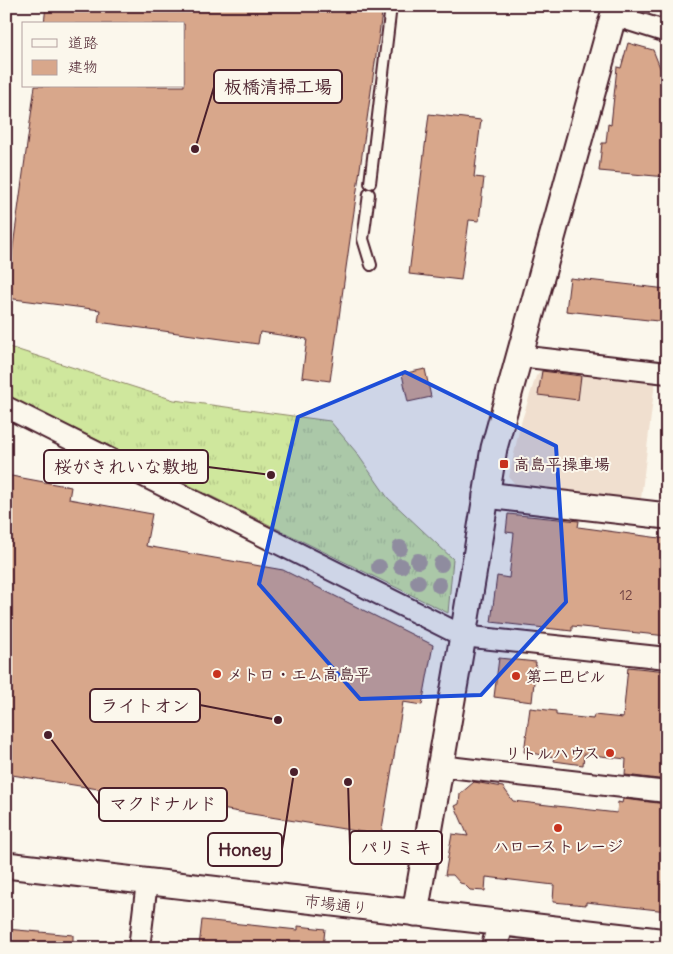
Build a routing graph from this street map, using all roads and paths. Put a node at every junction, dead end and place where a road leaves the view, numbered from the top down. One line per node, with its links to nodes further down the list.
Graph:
1 (391, 6): 4 (lane)
2 (614, 11): 3 (street); 7 (street)
3 (667, 32)
4 (370, 183)
5 (369, 194): 6 (lane)
6 (370, 265)
7 (519, 356): 8 (street); 10 (street)
8 (667, 373)
9 (6, 407): 12 (street)
10 (486, 495): 11 (street); 12 (street)
11 (667, 516)
12 (464, 636): 13 (street); 14 (street)
13 (667, 658)
14 (440, 766): 15 (street); 18 (street)
15 (667, 792)
16 (6, 865): 17 (street, 市場通り)
17 (147, 882): 18 (street, 市場通り); 21 (street)
18 (415, 914): 19 (street, 市場通り)
19 (501, 923): 20 (street, 市場通り); 22 (street)
20 (667, 942)
21 (139, 948)
22 (494, 948)

